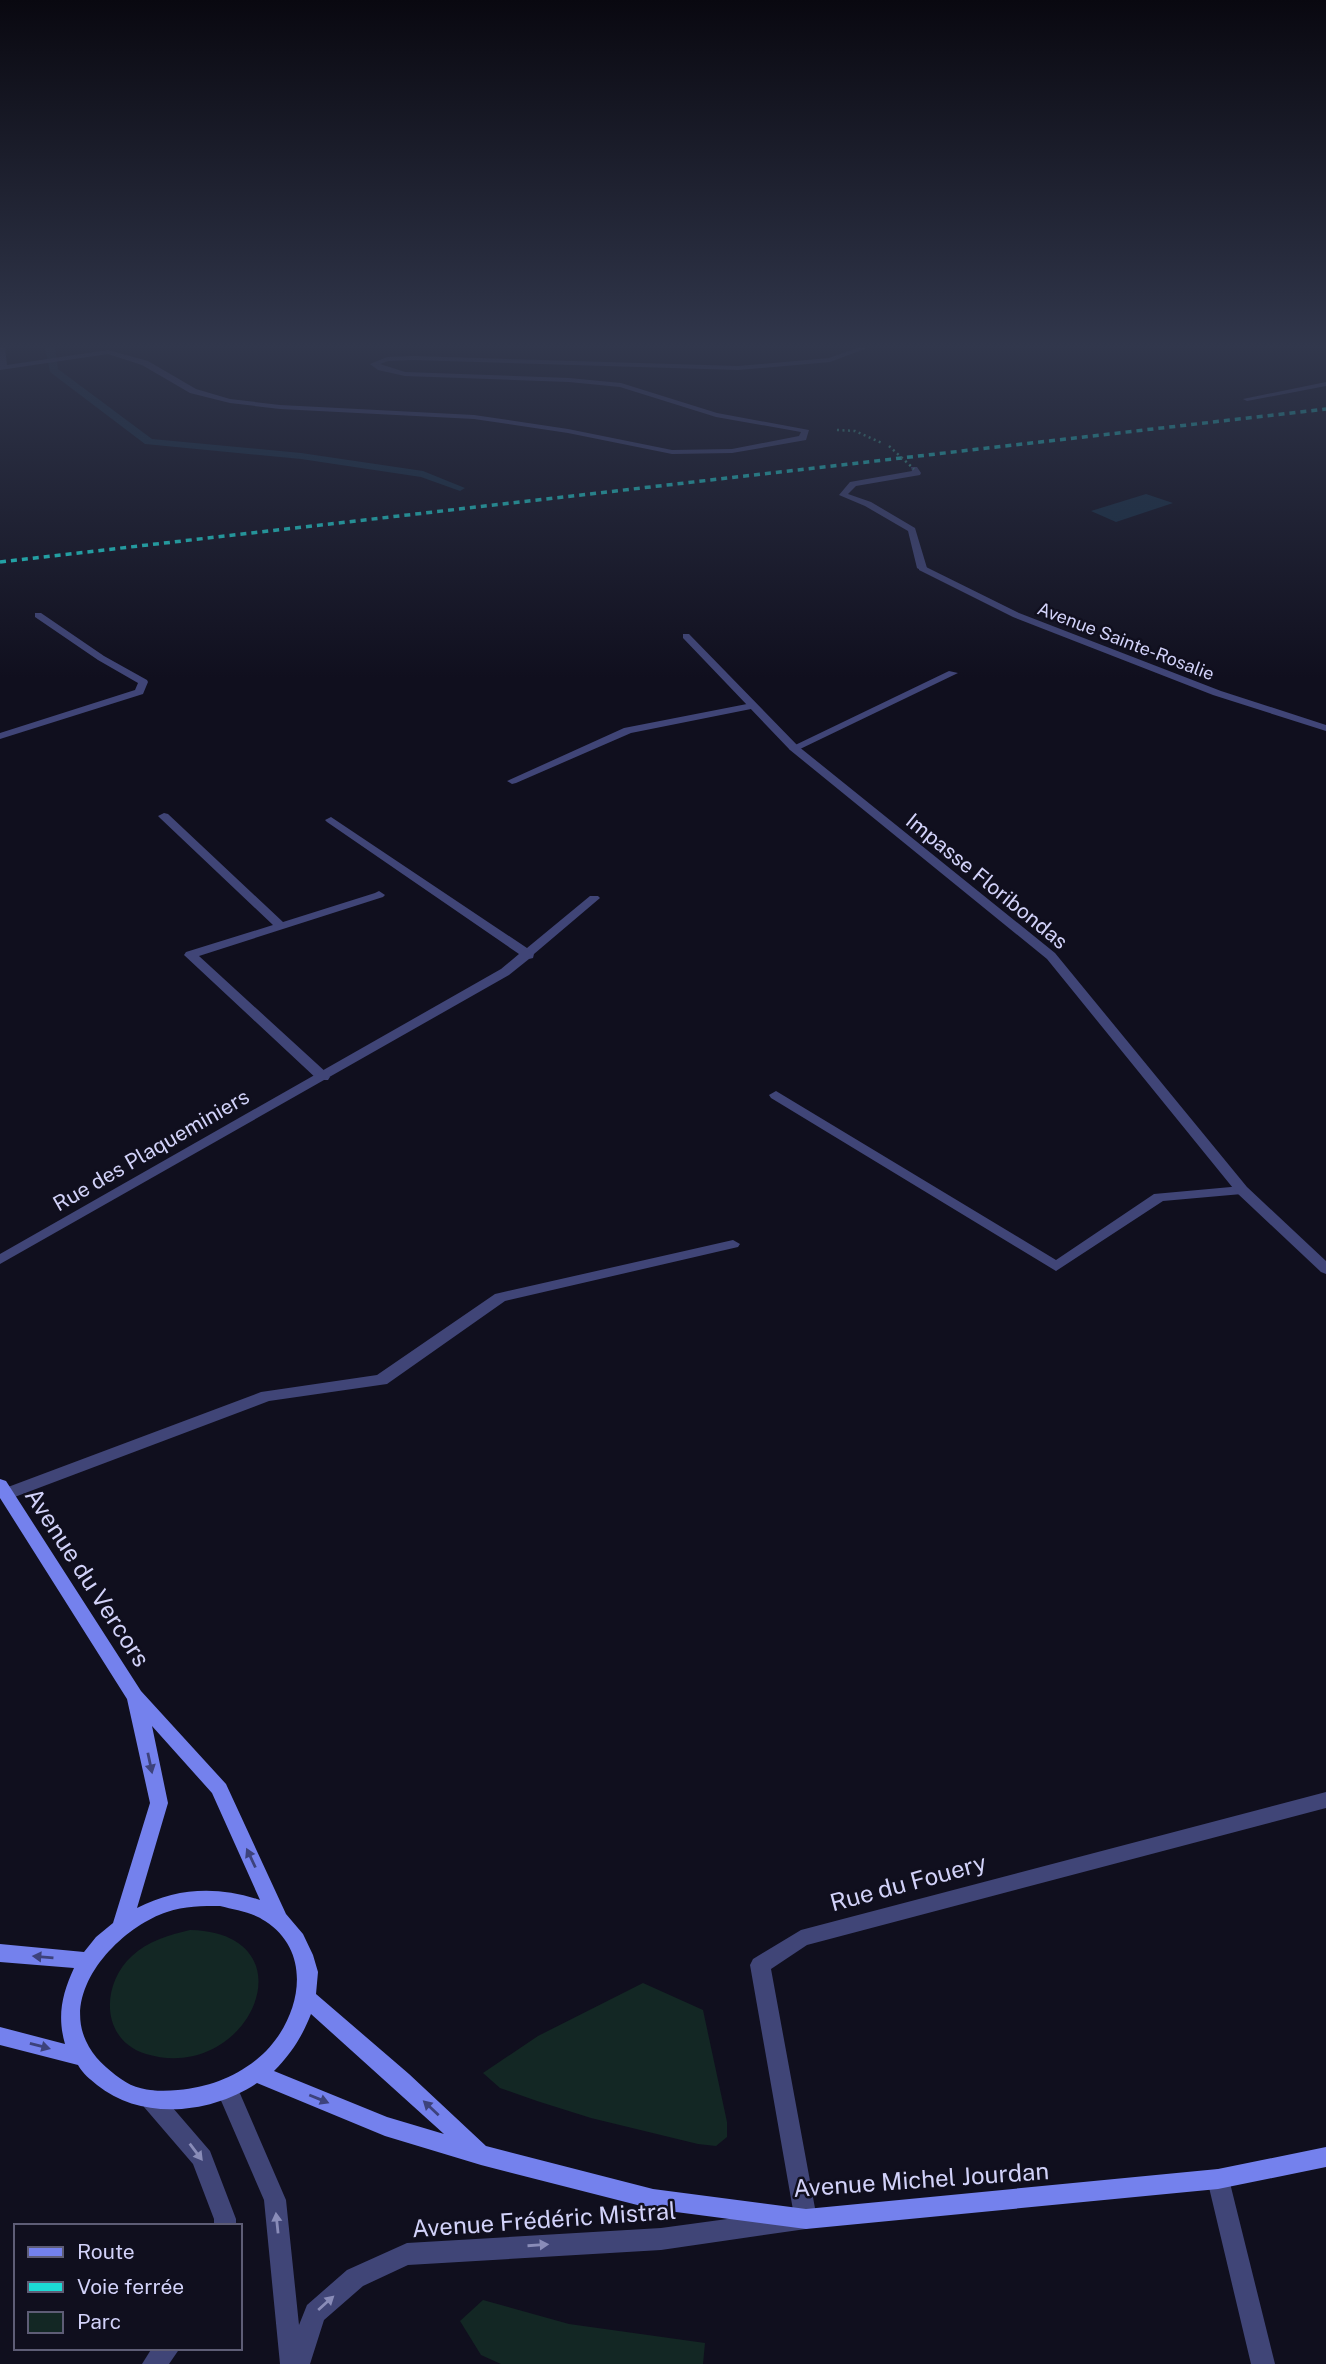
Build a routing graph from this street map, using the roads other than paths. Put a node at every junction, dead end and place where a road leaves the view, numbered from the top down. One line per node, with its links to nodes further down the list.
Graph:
1 (914, 469): 6 (street, Avenue Sainte-Rosalie)
2 (38, 615): 7 (street)
3 (686, 636): 5 (street, Impasse Floribondas)
4 (953, 673): 8 (street)
5 (752, 706): 8 (street, Impasse Floribondas); 9 (street)
6 (1326, 728)
7 (0, 736)
8 (794, 748): 18 (street, Impasse Floribondas)
9 (512, 781)
10 (164, 816): 14 (street)
11 (331, 820): 15 (street)
12 (379, 895): 14 (street)
13 (594, 898): 15 (street, Rue des Plaqueminiers)
14 (281, 926): 16 (street)
15 (529, 955): 16 (street, Rue des Plaqueminiers)
16 (323, 1077): 20 (street, Rue des Plaqueminiers)
17 (776, 1095): 18 (street)
18 (1242, 1190): 21 (street, Impasse Floribondas)
19 (733, 1244): 22 (street)
20 (0, 1260)
21 (1326, 1269)
22 (3, 1490): 23 (street, Avenue du Vercors)
23 (135, 1696): 25 (street, Avenue du Vercors, one-way to 23); 26 (street, Avenue du Vercors, one-way to 26)
24 (1326, 1800): 38 (street, Rue du Fouery)
25 (279, 1920): 26 (street); 29 (street)
26 (122, 1926): 28 (street)
27 (0, 1953): 28 (street, one-way to 27)
28 (86, 1961): 31 (street)
29 (307, 1998): 32 (street); 35 (street, Avenue Michel Jourdan, one-way to 29)
30 (0, 2036): 31 (street, one-way to 31)
31 (80, 2057): 34 (street)
32 (256, 2073): 33 (street); 35 (street, Avenue Michel Jourdan, one-way to 35)
33 (227, 2089): 34 (street); 42 (street, one-way to 33)
34 (152, 2100): 39 (street, one-way to 39)
35 (481, 2155): 38 (street, Avenue Michel Jourdan)
36 (1326, 2157): 37 (street, Avenue Michel Jourdan)
37 (1219, 2179): 38 (street, Avenue Michel Jourdan); 44 (street)
38 (806, 2219): 43 (street, Avenue Frédéric Mistral, one-way to 38)
39 (225, 2224)
40 (166, 2350): 41 (street)
41 (154, 2364)
42 (292, 2364)
43 (298, 2364)
44 (1263, 2364)

